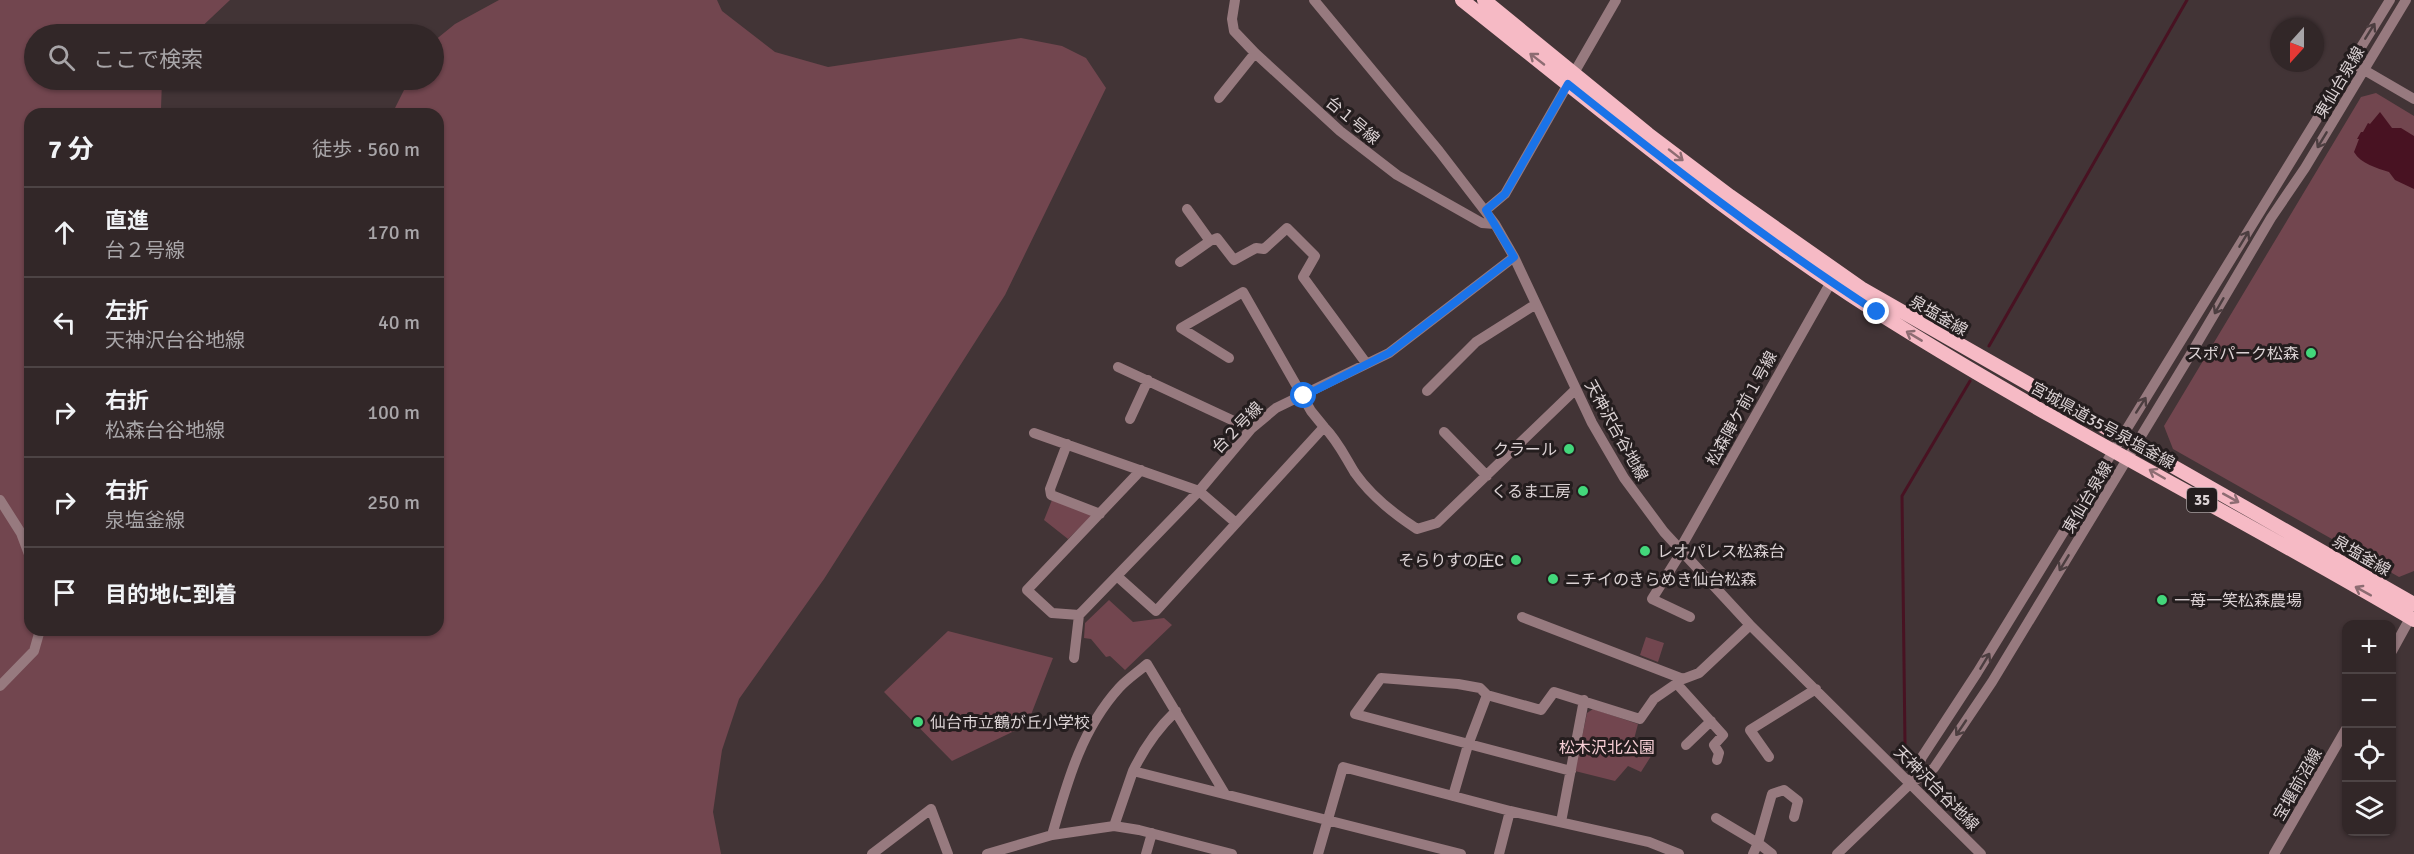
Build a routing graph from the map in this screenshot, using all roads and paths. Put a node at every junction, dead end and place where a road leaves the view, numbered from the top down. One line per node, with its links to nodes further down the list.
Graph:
1 (1235, 0): 8 (street, 台１号線)
2 (1314, 0): 15 (street, 天神沢台谷地線)
3 (1462, 0): 11 (main road, 泉塩釜線 / 35, one-way to 3)
4 (1484, 0): 11 (main road, 泉塩釜線 / 35)
5 (1616, 0): 11 (street)
6 (2390, 0): 9 (street, one-way to 6)
7 (2406, 0): 10 (street, 東仙台泉線)
8 (1255, 53): 12 (street); 16 (street, 台１号線)
9 (2350, 63): 10 (street); 35 (street, one-way to 9)
10 (2364, 70): 13 (street); 37 (street, 東仙台泉線, one-way to 37)
11 (1571, 78): 15 (street); 20 (main road, 泉塩釜線 / 35); 35 (main road, 泉塩釜線 / 35, one-way to 35)
12 (1219, 98)
13 (2414, 99)
14 (1187, 209): 17 (street)
15 (1486, 210): 16 (street, 天神沢台谷地線)
16 (1495, 224): 18 (street, 天神沢台谷地線)
17 (1210, 241): 19 (street); 23 (street)
18 (1514, 257): 21 (street, 天神沢台谷地線); 23 (street, 台２号線)
19 (1180, 262)
20 (1831, 282): 24 (main road, 泉塩釜線 / 35, one-way to 20); 47 (street, 松森陣ケ前１号線)
21 (1536, 304): 27 (street, 天神沢台谷地線); 28 (street)
22 (1229, 358): 29 (street)
23 (1366, 363): 29 (street, 台２号線)
24 (1965, 365): 38 (main road, 宮城県道35号泉塩釜線 / 35)
25 (1118, 367): 26 (street)
26 (1148, 380): 30 (street); 32 (street)
27 (1576, 388): 41 (street); 47 (street, 天神沢台谷地線)
28 (1427, 391)
29 (1304, 396): 31 (street); 32 (street, 台２号線)
30 (1130, 419)
31 (1324, 427): 41 (street); 45 (street)
32 (1251, 429): 42 (street, 台２号線)
33 (1444, 432): 41 (street)
34 (1034, 433): 36 (street)
35 (2121, 436): 37 (main road, 泉塩釜線 / 35); 38 (street)
36 (1067, 444): 40 (street); 44 (street)
37 (2136, 445): 39 (street, 東仙台泉線); 49 (main road, 泉塩釜線 / 35, one-way to 49)
38 (2113, 449): 39 (main road, 宮城県道35号泉塩釜線 / 35); 71 (street, one-way to 38)
39 (2128, 458): 49 (main road, 宮城県道35号泉塩釜線 / 35, one-way to 39); 71 (street, 東仙台泉線, one-way to 71)
40 (1141, 470): 42 (street); 44 (street)
41 (1487, 476)
42 (1199, 491): 45 (street); 48 (street, 台２号線)
43 (0, 501): 46 (street)
44 (1100, 514): 50 (street)
45 (1236, 523): 48 (street)
46 (24, 542)
47 (1681, 550): 52 (street, 松森陣ケ前１号線); 53 (street, 天神沢台谷地線)
48 (1118, 577): 50 (street, 台２号線)
49 (2413, 613): 55 (street)
50 (1079, 615): 56 (street)
51 (1522, 617): 57 (street)
52 (1690, 617)
53 (1750, 625): 57 (street); 59 (street, 天神沢台谷地線)
54 (38, 636): 58 (street)
55 (2396, 642)
56 (1074, 657)
57 (1680, 681): 61 (street); 63 (street)
58 (0, 686)
59 (1816, 689): 67 (street); 71 (street, 天神沢台谷地線)
60 (1487, 695): 61 (street); 65 (street); 65 (street)
61 (1584, 700): 70 (street)
62 (1176, 711): 69 (street); 72 (street); 81 (street)
63 (1711, 721): 66 (street); 68 (street)
64 (2342, 736): 96 (street, 宝堰前沼線)
65 (1468, 745): 70 (street); 73 (street)
66 (1686, 745)
67 (1769, 757)
68 (1717, 760)
69 (1133, 771): 72 (street); 79 (street)
70 (1571, 771): 78 (street)
71 (1911, 783): 94 (street, 東仙台泉線); 95 (street, 天神沢台谷地線)
72 (1225, 794): 77 (street)
73 (1453, 796): 74 (street); 77 (street)
74 (1510, 811): 78 (street); 91 (street)
75 (1794, 817): 82 (street)
76 (1716, 818): 82 (street)
77 (1327, 821): 89 (street); 90 (street)
78 (1560, 822): 92 (street)
79 (1114, 826): 80 (street); 81 (street)
80 (1152, 833): 87 (street); 88 (street)
81 (1052, 836): 83 (street)
82 (1755, 849): 93 (street)
83 (1006, 851): 86 (street)
84 (872, 854): 85 (street)
85 (948, 854)
86 (987, 854)
87 (1146, 854)
88 (1232, 854)
89 (1318, 854)
90 (1461, 854)
91 (1499, 854)
92 (1679, 854)
93 (1772, 854)
94 (1836, 854)
95 (1981, 854)
96 (2274, 854)

